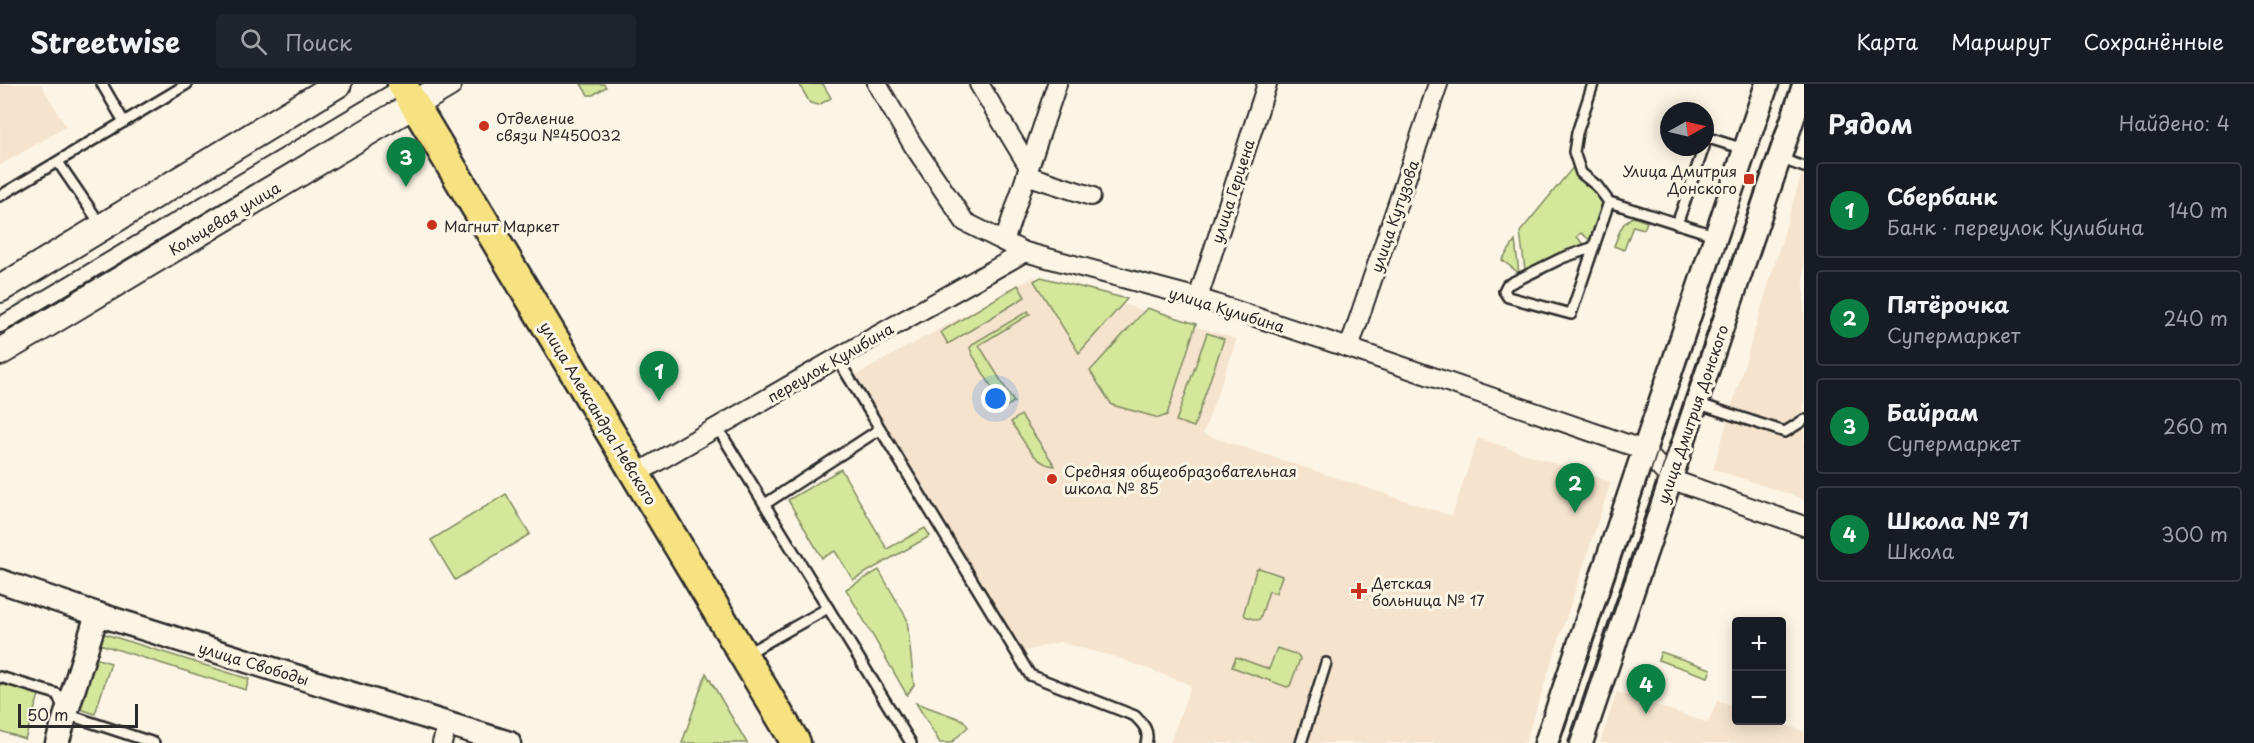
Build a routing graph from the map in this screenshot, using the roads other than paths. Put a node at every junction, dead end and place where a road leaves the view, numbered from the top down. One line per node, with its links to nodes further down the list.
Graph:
1 (102, 84): 14 (lane)
2 (187, 84): 14 (lane)
3 (338, 84): 26 (main road)
4 (448, 84): 13 (main road, Кольцевая улица)
5 (877, 84): 28 (street, улица Кулибина)
6 (980, 84): 21 (street)
7 (1057, 84): 21 (street)
8 (1267, 84): 32 (street, улица Герцена)
9 (1438, 84): 34 (street, улица Кутузова)
10 (1593, 84): 24 (lane)
11 (1767, 84): 16 (street)
12 (1804, 85): 18 (street, улица Дмитрия Донского)
13 (406, 89): 33 (street); 35 (main road, Кольцевая улица); 42 (main road, улица Александра Невского)
14 (124, 122): 19 (lane)
15 (1714, 143): 16 (lane)
16 (1746, 150): 27 (street)
17 (1700, 156): 25 (lane)
18 (1779, 158): 20 (lane); 37 (street, улица Дмитрия Донского)
19 (58, 162): 22 (lane); 26 (lane)
20 (1804, 167)
21 (1028, 171): 23 (street); 28 (street)
22 (0, 196)
23 (1091, 196)
24 (1609, 202): 25 (lane); 29 (lane)
25 (1677, 224): 27 (lane)
26 (102, 227): 31 (main road)
27 (1717, 237): 41 (street)
28 (1004, 242): 30 (street, улица Кулибина)
29 (1594, 247): 29 (lane)
30 (1025, 252): 32 (street, улица Кулибина); 36 (street, переулок Кулибина)
31 (0, 289)
32 (1198, 298): 34 (street, улица Кулибина)
33 (0, 325)
34 (1349, 348): 41 (street, улица Кулибина)
35 (0, 352)
36 (837, 358): 39 (street, переулок Кулибина); 40 (lane)
37 (1696, 403): 38 (lane); 43 (street, улица Дмитрия Донского)
38 (1804, 420)
39 (717, 427): 42 (street, переулок Кулибина); 44 (lane)
40 (880, 429): 44 (lane); 59 (lane)
41 (1644, 450): 43 (street); 61 (street)
42 (636, 474): 49 (main road, улица Александра Невского)
43 (1670, 479): 45 (street); 62 (street, улица Дмитрия Донского)
44 (765, 504): 47 (lane)
45 (1804, 526)
46 (0, 581): 48 (street, улица Свободы)
47 (828, 608): 49 (lane); 58 (lane)
48 (97, 614): 52 (street); 53 (street, улица Свободы)
49 (744, 656): 57 (main road, улица Александра Невского)
50 (1326, 663): 60 (lane)
51 (0, 677): 52 (lane)
52 (66, 714): 54 (street); 55 (lane)
53 (445, 733): 56 (street, улица Свободы)
54 (57, 743)
55 (154, 743)
56 (509, 743)
57 (796, 743)
58 (911, 743)
59 (1146, 743)
60 (1301, 743)
61 (1546, 743)
62 (1581, 743)

